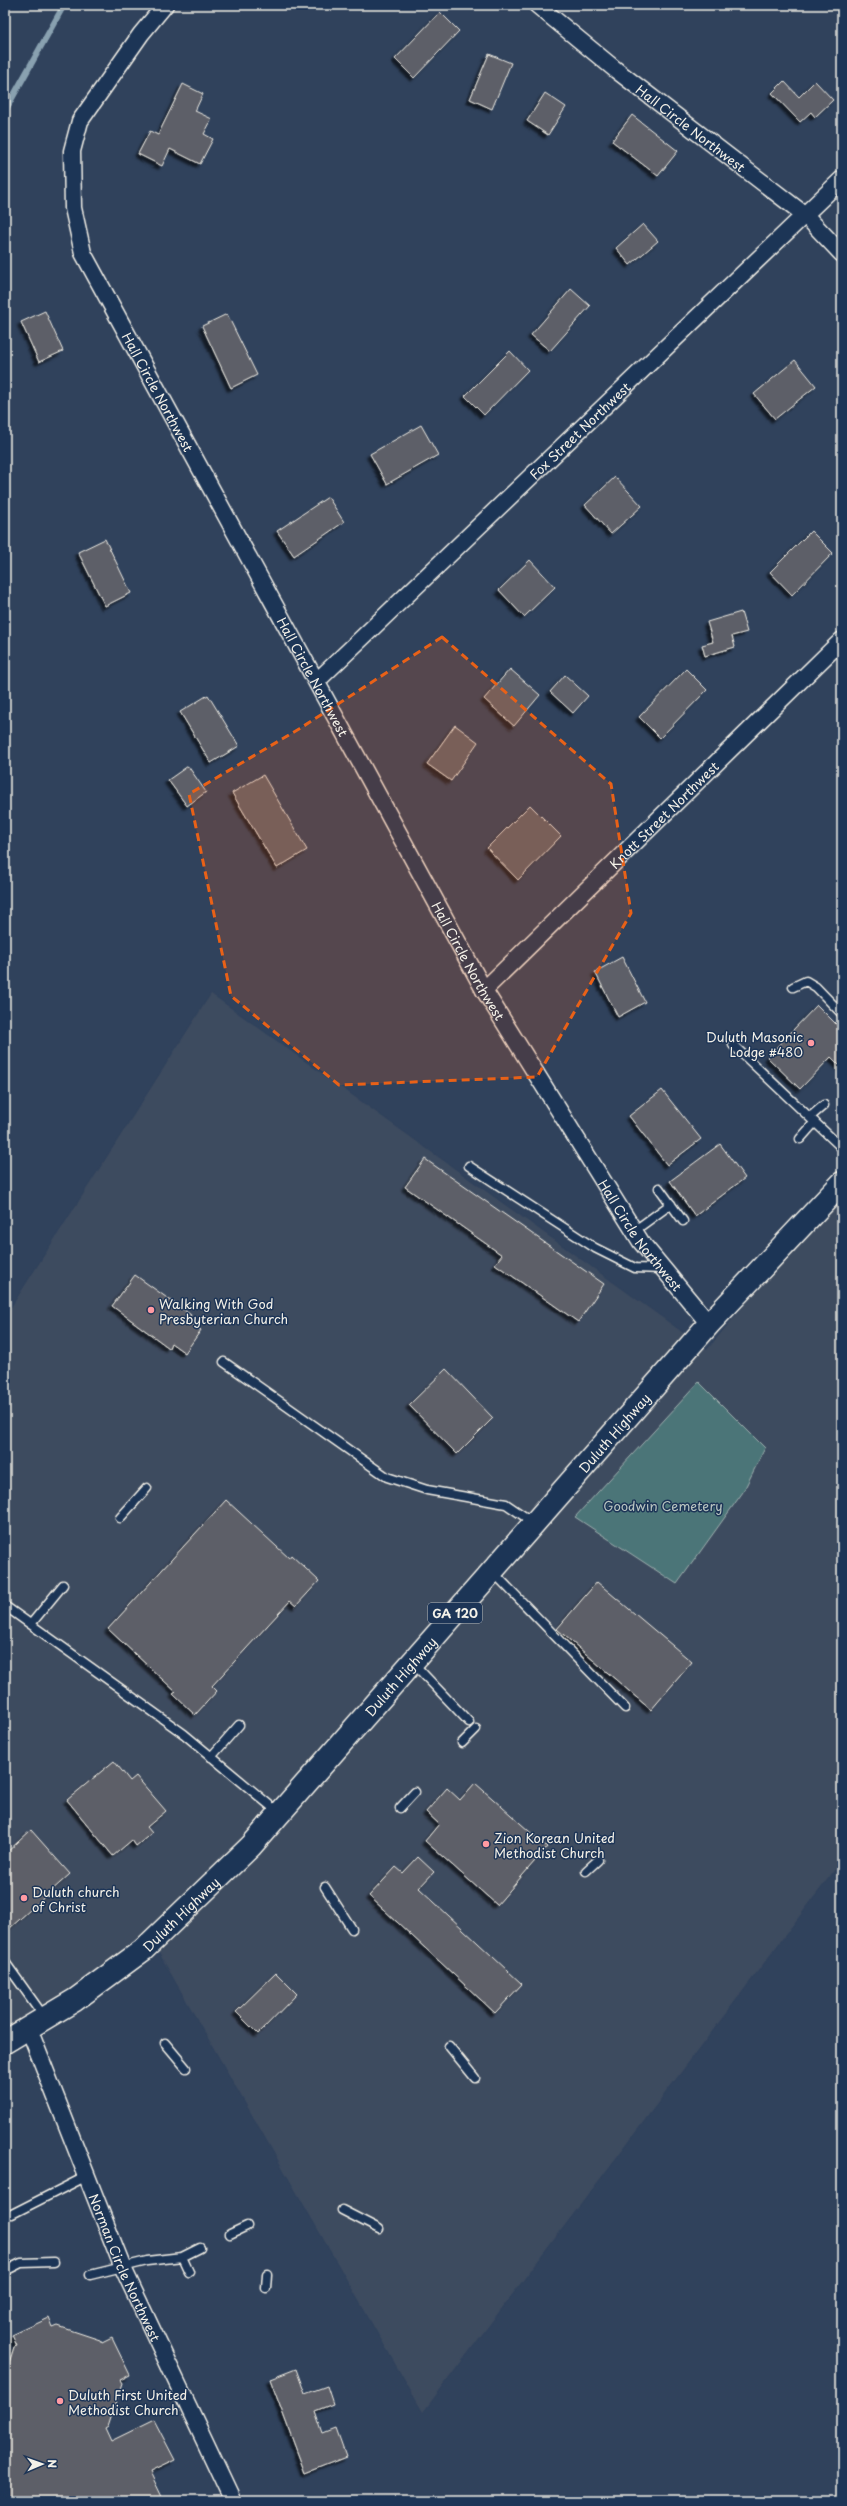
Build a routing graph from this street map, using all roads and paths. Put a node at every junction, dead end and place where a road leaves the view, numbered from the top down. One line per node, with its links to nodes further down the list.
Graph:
1 (165, 5): 7 (street, Hall Circle Northwest)
2 (537, 5): 4 (street, Hall Circle Northwest)
3 (842, 179): 4 (street, Fox Street Northwest)
4 (805, 215): 5 (street, Hall Circle Northwest); 7 (street, Fox Street Northwest)
5 (842, 254)
6 (842, 640): 9 (street, Knott Street Northwest)
7 (317, 680): 9 (street, Hall Circle Northwest)
8 (793, 987): 10 (lane)
9 (484, 990): 21 (street, Hall Circle Northwest)
10 (842, 1014)
11 (733, 1045): 13 (lane)
12 (824, 1105): 13 (lane)
13 (813, 1120): 14 (lane); 15 (lane)
14 (800, 1139)
15 (842, 1148)
16 (469, 1166): 22 (lane)
17 (842, 1183): 23 (main road, Duluth Highway / GA 120)
18 (659, 1188): 19 (lane)
19 (671, 1204): 20 (lane); 21 (lane)
20 (683, 1221)
21 (634, 1230): 22 (street, Hall Circle Northwest)
22 (663, 1269): 23 (street, Hall Circle Northwest)
23 (709, 1324): 27 (main road, Duluth Highway / GA 120)
24 (224, 1362): 27 (lane)
25 (147, 1488): 26 (lane)
26 (120, 1518)
27 (534, 1523): 28 (main road, Duluth Highway / GA 120)
28 (492, 1570): 32 (main road, Duluth Highway / GA 120); 33 (lane)
29 (63, 1585): 31 (lane)
30 (5, 1606): 31 (lane)
31 (31, 1624): 38 (lane)
32 (412, 1662): 34 (lane); 41 (main road, Duluth Highway / GA 120)
33 (625, 1708)
34 (469, 1722)
35 (239, 1725): 38 (lane)
36 (476, 1729): 37 (lane)
37 (462, 1743)
38 (211, 1757): 41 (lane)
39 (415, 1792): 40 (lane)
40 (400, 1808)
41 (280, 1814): 47 (main road, Duluth Highway / GA 120)
42 (598, 1860): 43 (lane)
43 (586, 1871)
44 (325, 1887): 45 (lane)
45 (352, 1929)
46 (5, 1962): 47 (lane)
47 (37, 2024): 48 (main road, Duluth Highway / GA 120); 53 (street, Norman Circle Northwest)
48 (5, 2042)
49 (165, 2043): 51 (lane)
50 (449, 2046): 52 (lane)
51 (186, 2068)
52 (475, 2078)
53 (87, 2176): 55 (lane); 62 (street, Norman Circle Northwest)
54 (342, 2210): 57 (lane)
55 (12, 2214)
56 (247, 2226): 58 (lane)
57 (379, 2228)
58 (230, 2234)
59 (200, 2248): 60 (lane)
60 (182, 2257): 62 (lane); 64 (lane)
61 (54, 2262): 63 (lane)
62 (123, 2268): 65 (lane); 68 (street, Norman Circle Northwest)
63 (5, 2271)
64 (189, 2272)
65 (90, 2274)
66 (266, 2274): 67 (lane)
67 (266, 2288)
68 (234, 2501)

